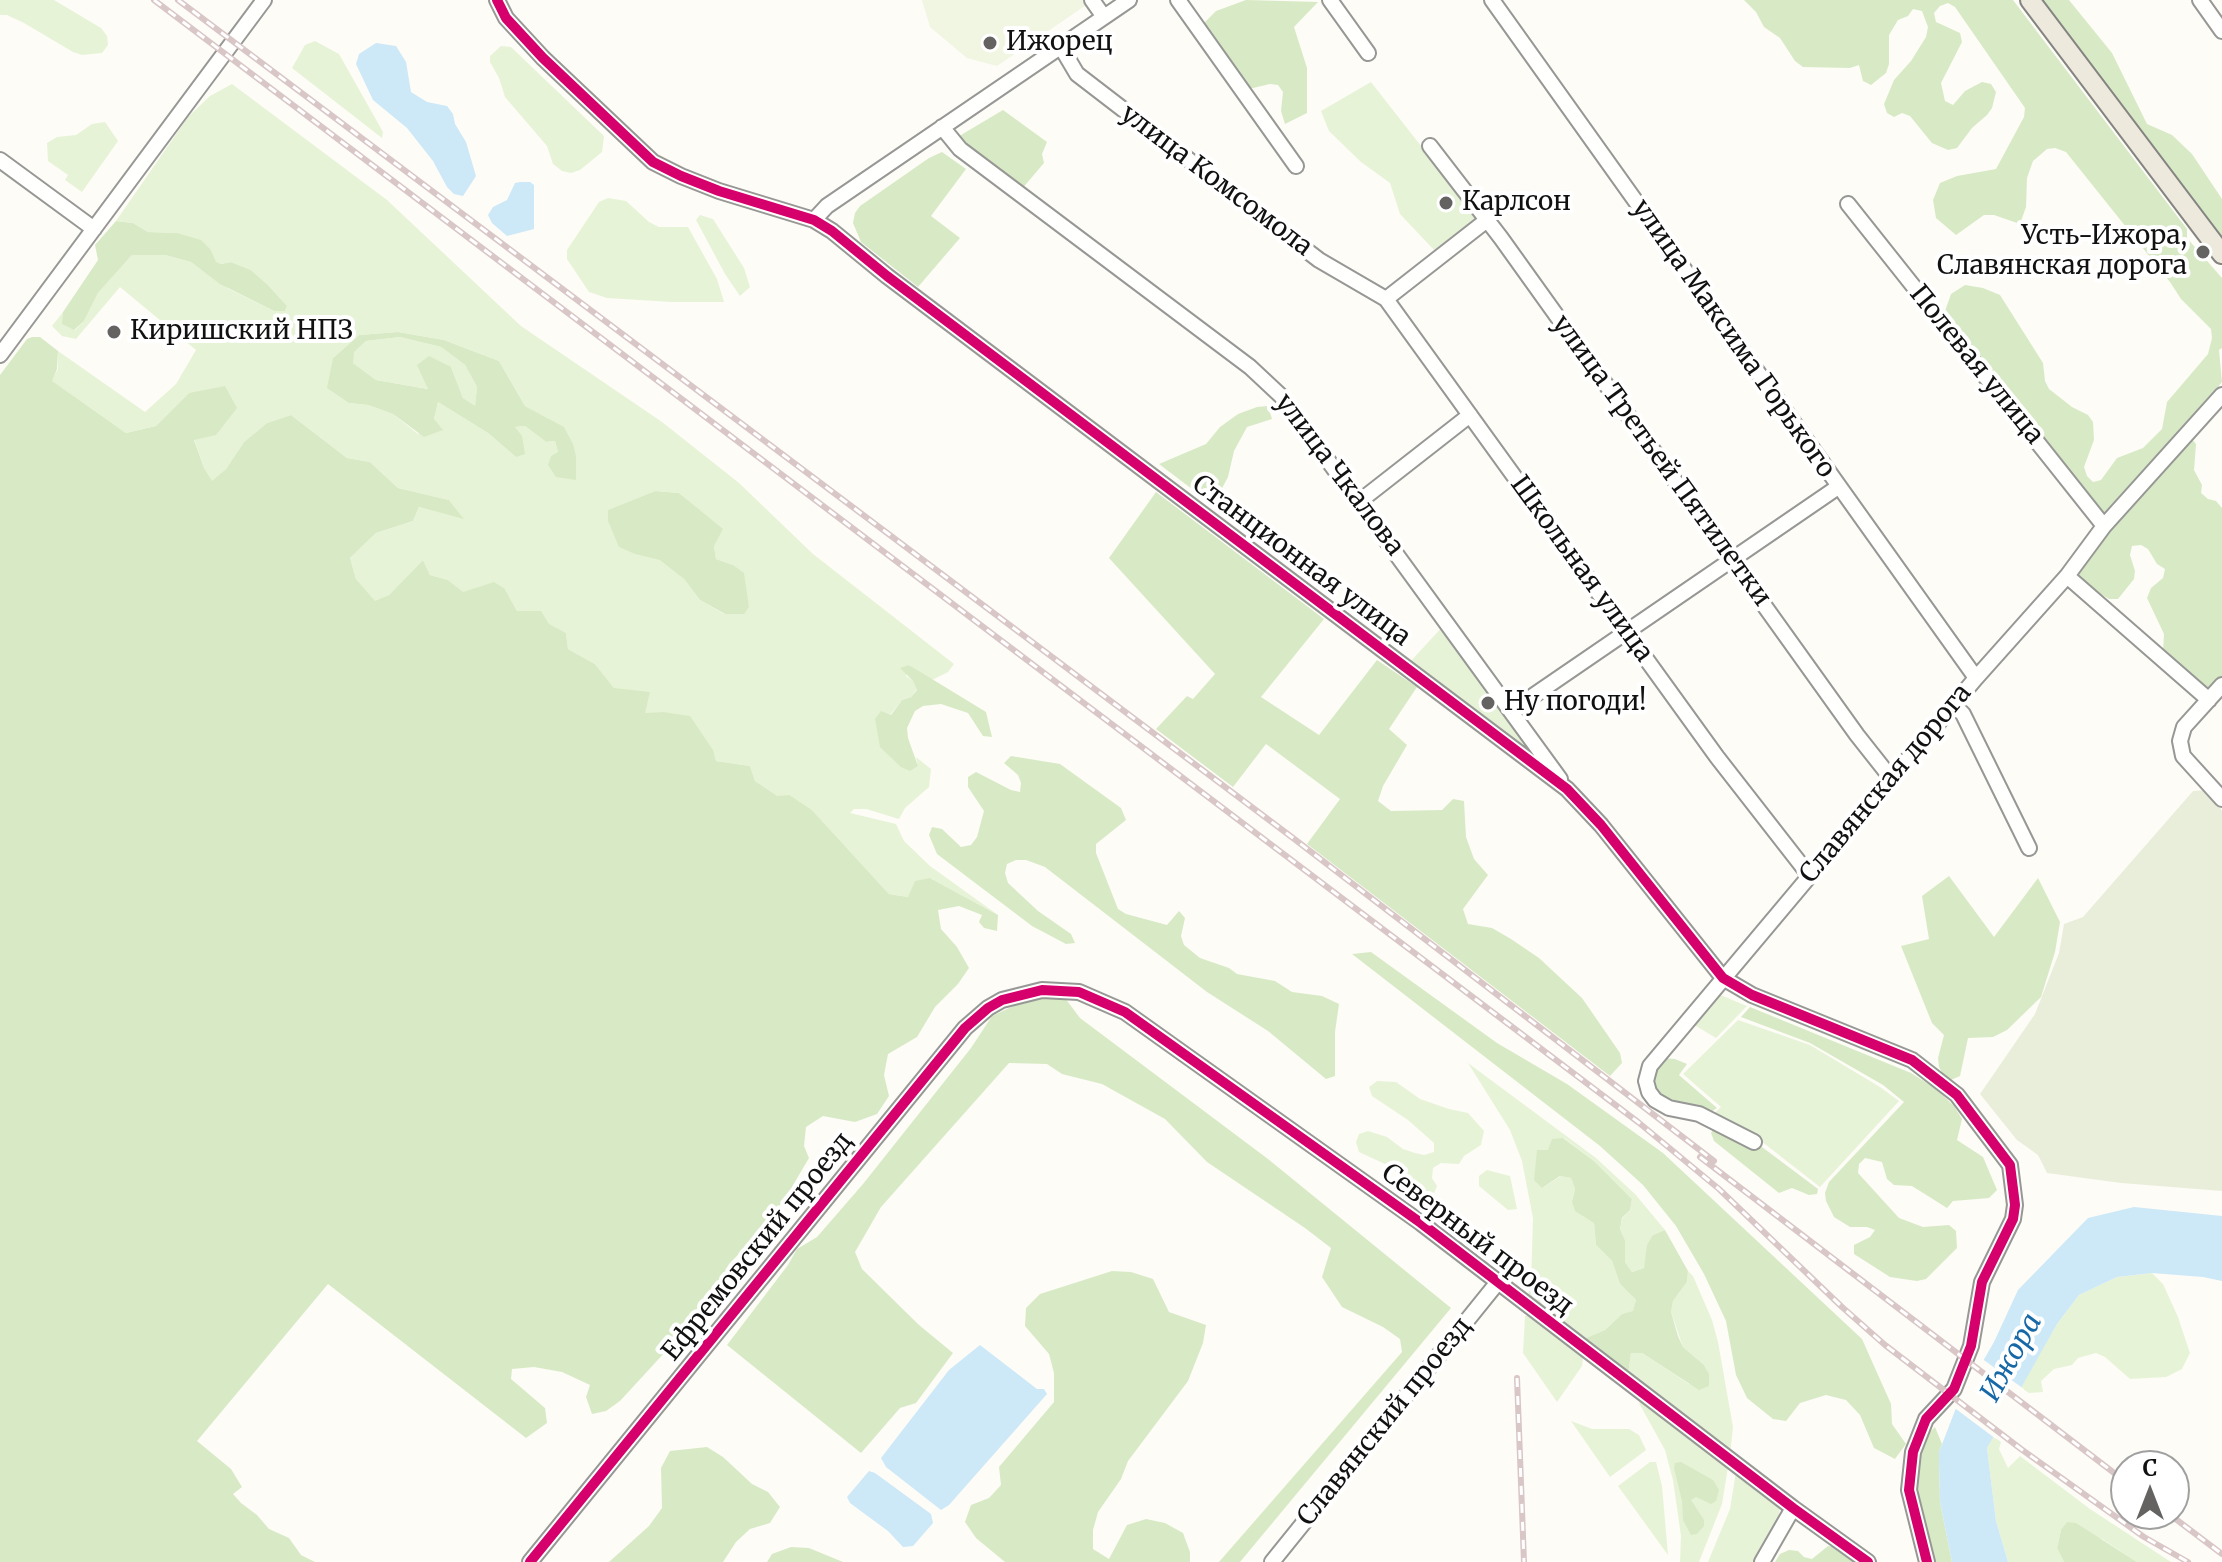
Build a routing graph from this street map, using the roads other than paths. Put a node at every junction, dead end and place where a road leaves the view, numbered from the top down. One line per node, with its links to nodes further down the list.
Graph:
1 (264, 0): 21 (street)
2 (497, 0): 19 (street, Станционная улица)
3 (1092, 0): 10 (street)
4 (1129, 0): 10 (street)
5 (1178, 0): 17 (street)
6 (1330, 0): 13 (street)
7 (1492, 0): 27 (street, улица Максима Горького)
8 (2030, 0): 22 (main road)
9 (2200, 0): 11 (street)
10 (1104, 17): 12 (street)
11 (2222, 31)
12 (1061, 47): 14 (street); 23 (street, улица Комсомола)
13 (1368, 53)
14 (942, 127): 19 (street); 28 (street, улица Чкалова)
15 (1430, 146): 20 (street, улица Третьей Пятилетки)
16 (0, 160): 21 (street)
17 (1296, 166)
18 (1848, 204): 29 (street, Полевая улица)
19 (814, 220): 39 (street, Станционная улица)
20 (1487, 220): 23 (street); 30 (street, улица Третьей Пятилетки)
21 (94, 229): 24 (street)
22 (2222, 254)
23 (1386, 299): 26 (street, Школьная улица)
24 (0, 355)
25 (2222, 395): 29 (street, Славянская дорога)
26 (1470, 415): 28 (street); 32 (street, Школьная улица)
27 (1838, 487): 30 (street); 33 (street, улица Максима Горького)
28 (1360, 501): 37 (street, улица Чкалова)
29 (2104, 526): 31 (street, Славянская дорога)
30 (1732, 560): 32 (street); 40 (street, улица Третьей Пятилетки)
31 (2067, 576): 33 (street, Славянская дорога); 35 (street)
32 (1627, 632): 37 (street); 44 (street, Школьная улица)
33 (1976, 678): 36 (street, Славянская дорога)
34 (2222, 685): 35 (street)
35 (2209, 700): 42 (street)
36 (1954, 705): 40 (street, Славянская дорога); 43 (street)
37 (1511, 711): 38 (street, улица Чкалова)
38 (1537, 748): 39 (street); 41 (street, улица Чкалова)
39 (1524, 758): 41 (street, Станционная улица)
40 (1891, 778): 44 (street, Славянская дорога)
41 (1567, 789): 45 (street, Станционная улица)
42 (2222, 799)
43 (2029, 848)
44 (1809, 875): 45 (street, Славянская дорога)
45 (1723, 978): 47 (street, Славянская дорога); 54 (street)
46 (1042, 990): 48 (street, Северный проезд); 50 (street, Ефремовский проезд)
47 (1754, 1142)
48 (1498, 1282): 49 (street, Северный проезд); 51 (street, Славянский проезд)
49 (1793, 1508): 52 (street); 53 (street, Северный проезд)
50 (530, 1562)
51 (1272, 1562)
52 (1762, 1562)
53 (1868, 1562)
54 (1927, 1562)

